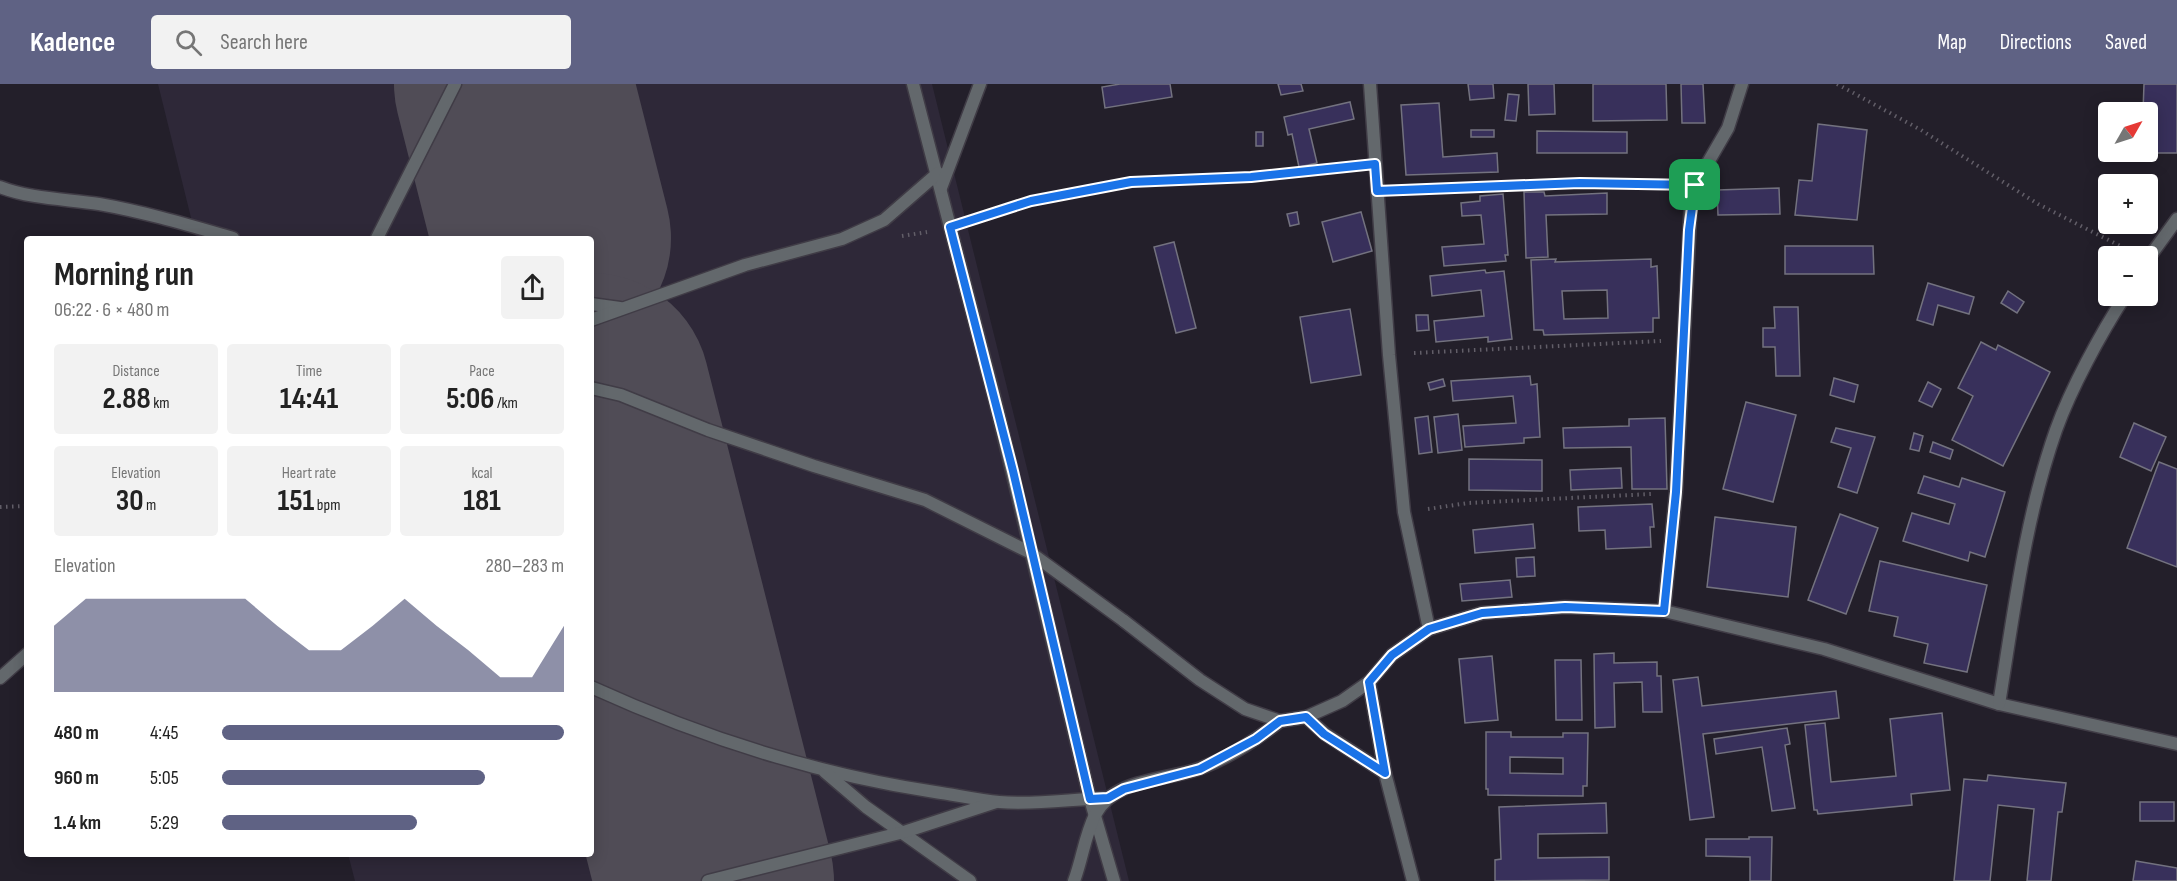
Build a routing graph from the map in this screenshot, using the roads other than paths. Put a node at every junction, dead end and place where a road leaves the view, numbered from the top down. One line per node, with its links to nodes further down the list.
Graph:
1 (455, 84): 11 (street)
2 (913, 84): 6 (street)
3 (980, 84): 8 (street)
4 (1370, 84): 20 (street)
5 (1742, 84): 19 (street)
6 (938, 173): 8 (street); 15 (street)
7 (0, 187): 10 (street)
8 (941, 188): 18 (street)
9 (2177, 219): 12 (street)
10 (225, 236)
11 (378, 236)
12 (2157, 246)
13 (594, 304): 15 (street)
14 (2119, 306): 25 (street)
15 (620, 308): 16 (street)
16 (594, 319)
17 (594, 389): 18 (street)
18 (1031, 553): 27 (street); 32 (street)
19 (1664, 611): 20 (street); 25 (street)
20 (1429, 629): 23 (street)
21 (24, 657): 22 (street)
22 (0, 678)
23 (1369, 682): 26 (street); 30 (street)
24 (594, 688): 29 (street)
25 (1999, 704): 28 (street)
26 (1306, 717): 27 (street); 30 (street)
27 (1280, 721): 31 (street)
28 (2177, 744)
29 (824, 771): 33 (street); 35 (street)
30 (1385, 773): 40 (street)
31 (1108, 798): 32 (street); 34 (street)
32 (1090, 799): 33 (street); 34 (street)
33 (998, 802): 35 (street)
34 (1096, 814): 38 (street); 39 (street)
35 (904, 832): 36 (street); 37 (street)
36 (708, 881)
37 (970, 881)
38 (1074, 881)
39 (1114, 881)
40 (1413, 881)

